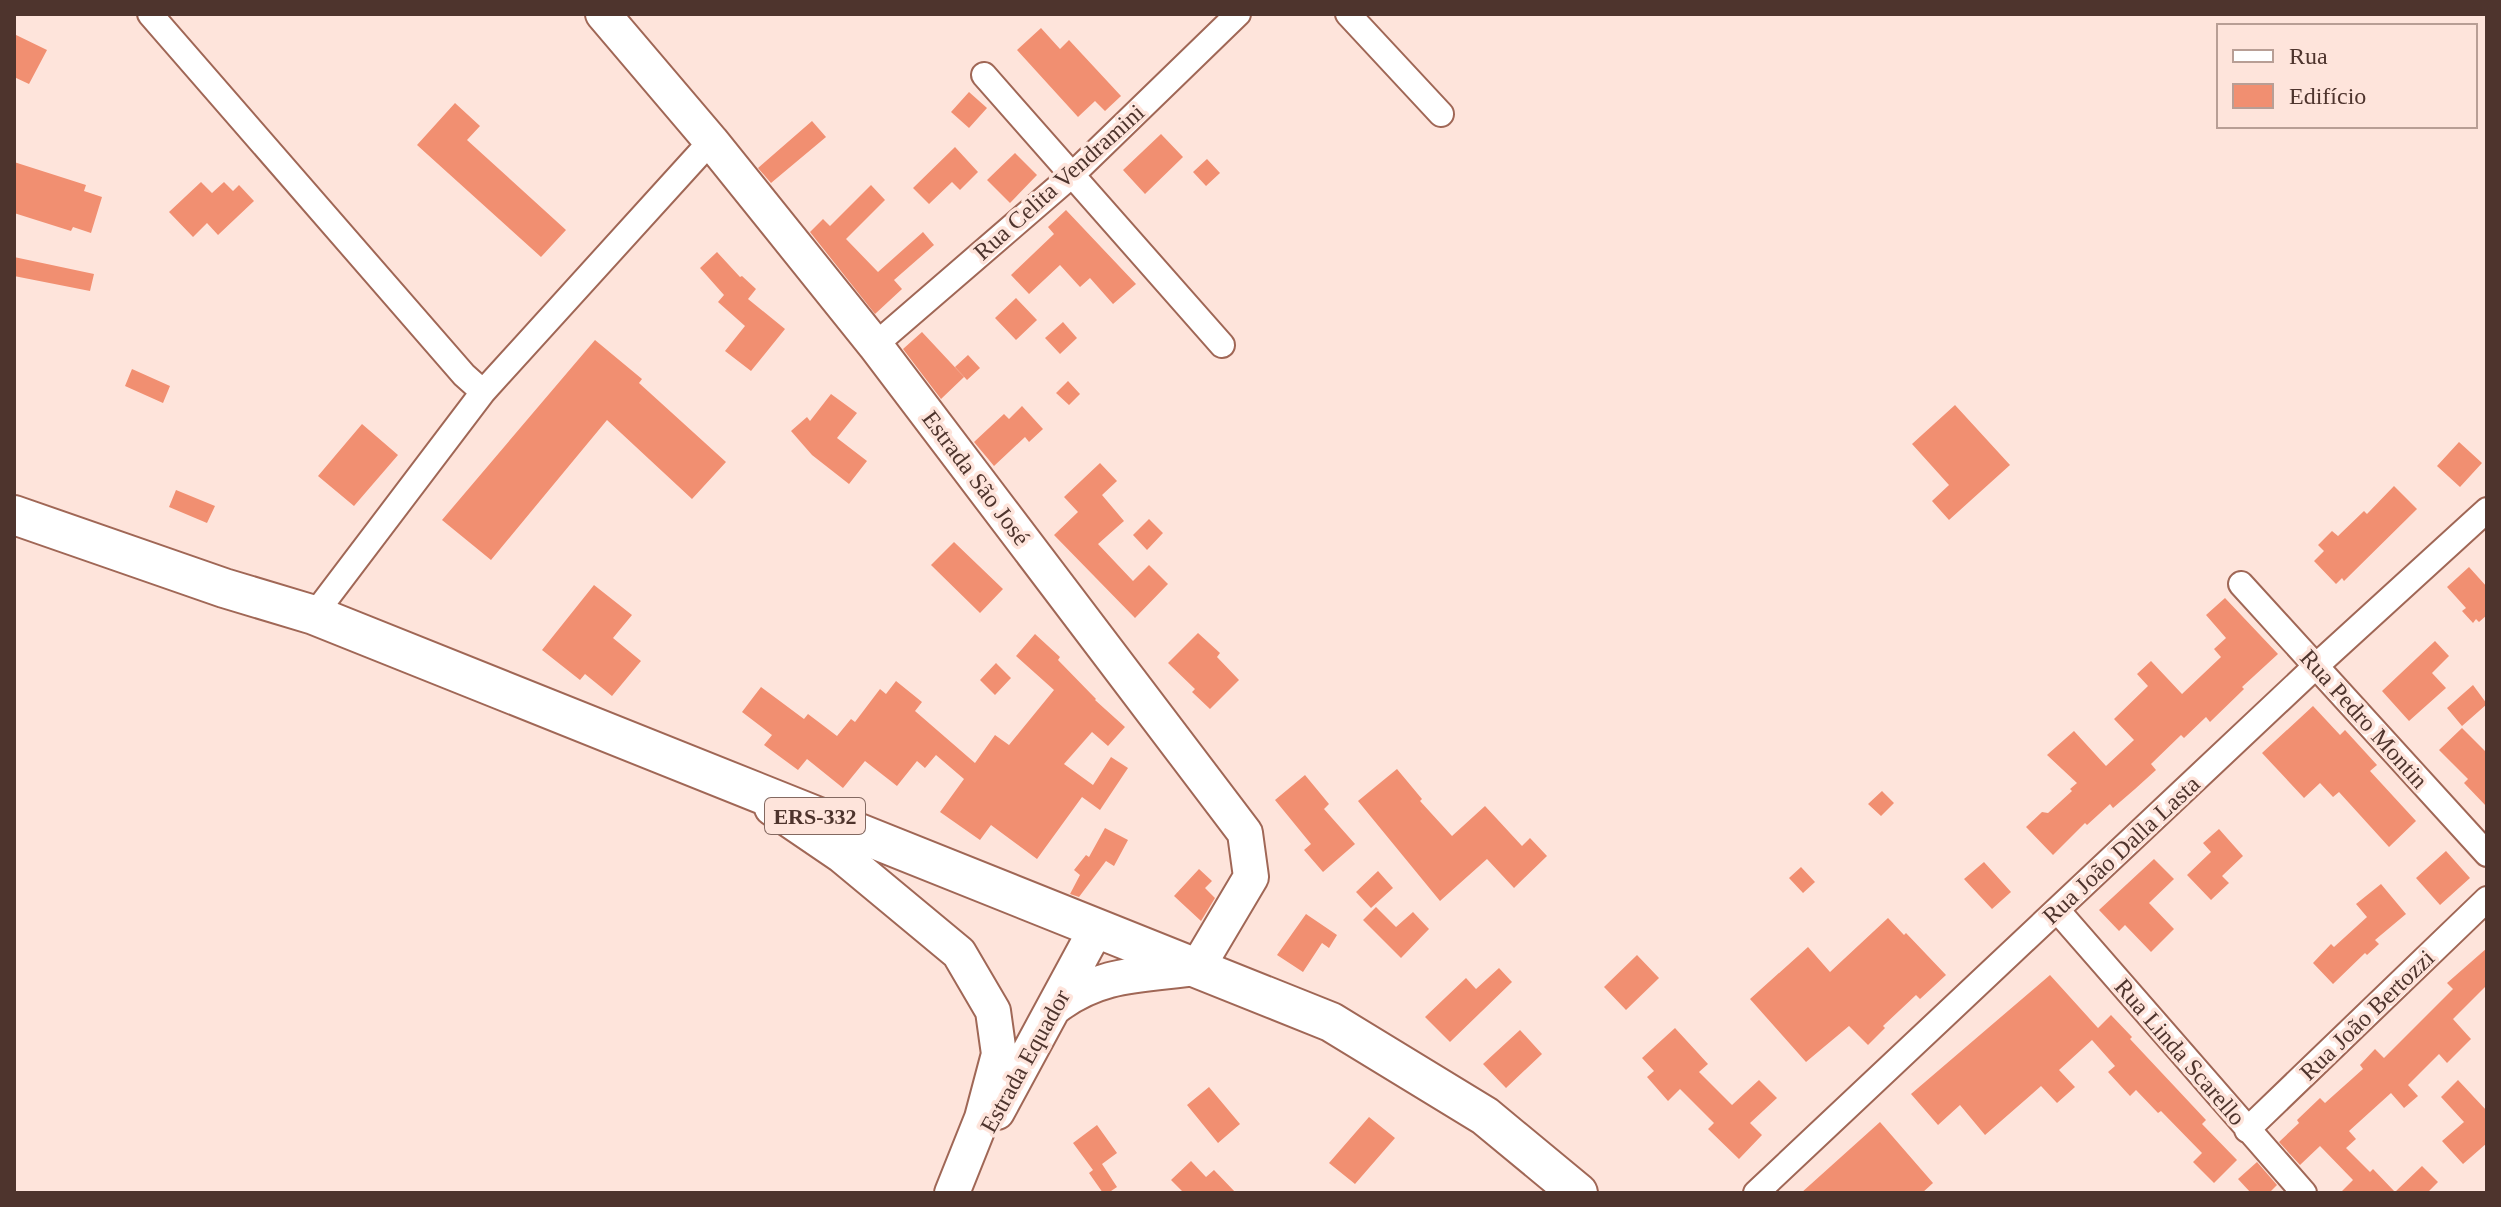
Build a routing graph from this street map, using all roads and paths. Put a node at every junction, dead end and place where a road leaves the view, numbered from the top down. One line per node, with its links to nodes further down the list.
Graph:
1 (150, 14): 11 (street)
2 (603, 14): 7 (street, Estrada São José)
3 (1238, 14): 8 (street, Rua Celita Vendramini)
4 (1348, 14): 6 (street)
5 (984, 75): 8 (street)
6 (1441, 114)
7 (711, 141): 9 (street, Estrada São José); 11 (street)
8 (1072, 175): 9 (street, Rua Celita Vendramini); 10 (street)
9 (875, 345): 22 (street, Estrada São José)
10 (1222, 345)
11 (483, 392): 15 (street)
12 (2487, 510): 16 (street, Rua João Dalla Lasta)
13 (14, 515): 15 (main road, ERS-332)
14 (2241, 584): 16 (street, Rua Pedro Montin)
15 (314, 615): 17 (main road, ERS-332)
16 (2316, 666): 18 (street, Rua Pedro Montin); 20 (street, Rua João Dalla Lasta)
17 (742, 787): 21 (main road, ERS-332); 25 (street)
18 (2487, 854)
19 (2487, 899): 24 (street, Rua João Bertozzi)
20 (2057, 910): 24 (street, Rua Linda Scarello); 27 (street, Rua João Dalla Lasta)
21 (1096, 929): 22 (main road, ERS-332); 23 (street, Estrada Equador)
22 (1197, 968): 23 (street); 26 (main road, ERS-332)
23 (1055, 1007): 25 (street, Estrada Equador)
24 (2247, 1130): 28 (street, Rua Linda Scarello)
25 (952, 1193)
26 (1578, 1193)
27 (1756, 1193)
28 (2304, 1193)

